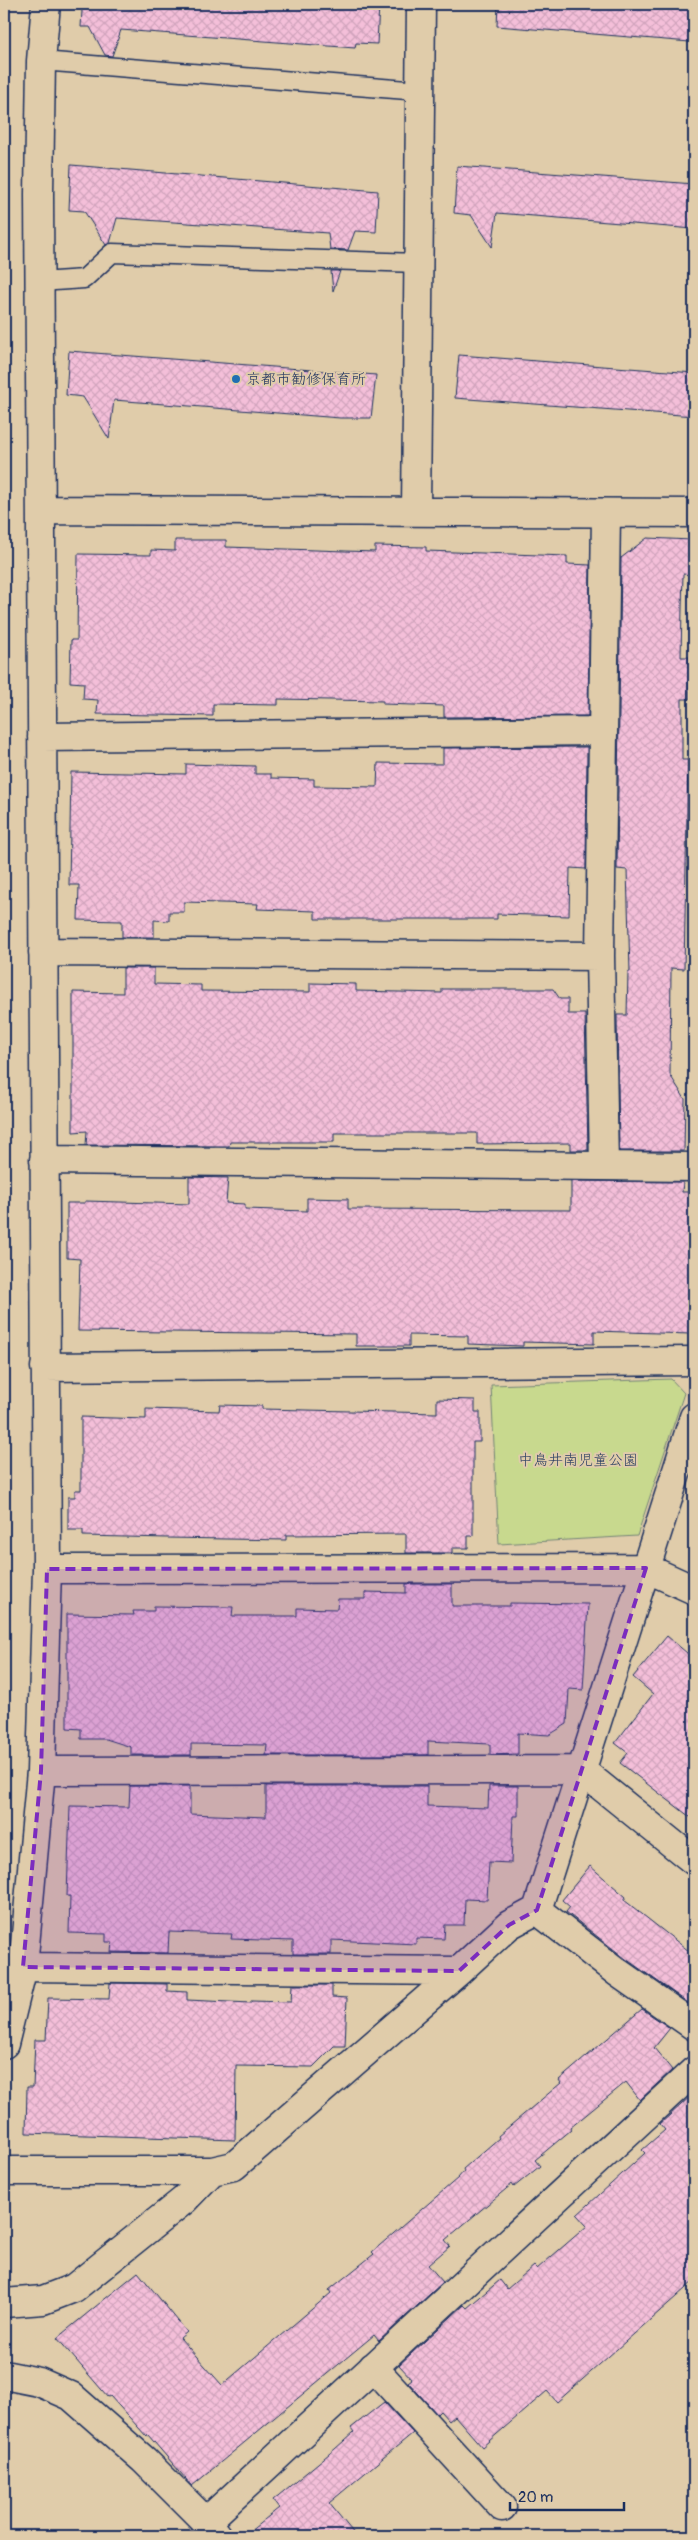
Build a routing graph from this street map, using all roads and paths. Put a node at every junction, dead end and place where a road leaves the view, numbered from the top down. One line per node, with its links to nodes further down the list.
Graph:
1 (46, 4): 3 (street)
2 (420, 4): 4 (street)
3 (40, 61): 4 (lane); 6 (street)
4 (420, 91): 5 (street)
5 (418, 263): 6 (lane); 8 (street)
6 (40, 282): 7 (street)
7 (41, 510): 8 (street); 12 (street)
8 (416, 512): 9 (street)
9 (606, 513): 10 (street); 11 (street)
10 (694, 513)
11 (602, 732): 12 (street); 14 (street)
12 (42, 737): 13 (street)
13 (43, 952): 14 (street); 15 (street)
14 (600, 956): 16 (street)
15 (44, 1160): 16 (street); 19 (street)
16 (604, 1165): 17 (street)
17 (694, 1167)
18 (694, 1361): 19 (street)
19 (45, 1367): 22 (street)
20 (694, 1418): 21 (street)
21 (646, 1568): 22 (street); 23 (street); 24 (street)
22 (46, 1569): 25 (street)
23 (694, 1590)
24 (581, 1770): 25 (street); 26 (street); 27 (street)
25 (41, 1771): 28 (street)
26 (694, 1861)
27 (537, 1910): 29 (street); 30 (street)
28 (22, 1967): 29 (street); 31 (street)
29 (459, 1971): 34 (street)
30 (694, 2026)
31 (4, 2044)
32 (694, 2071): 36 (street)
33 (4, 2171): 34 (street)
34 (212, 2171): 35 (street)
35 (4, 2303)
36 (373, 2367): 38 (street); 39 (street)
37 (4, 2375): 39 (street)
38 (502, 2507)
39 (211, 2529)

